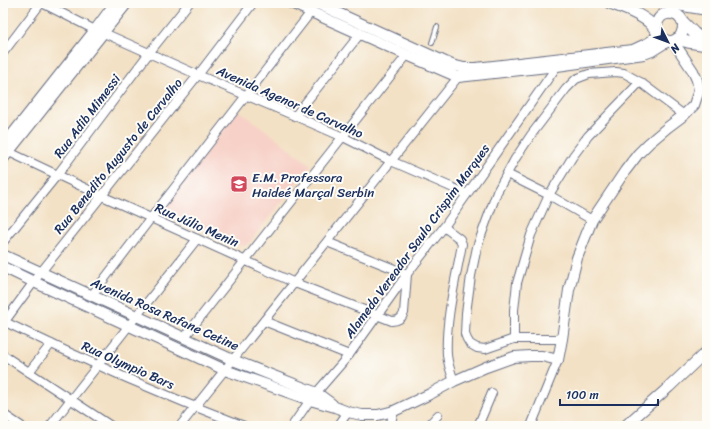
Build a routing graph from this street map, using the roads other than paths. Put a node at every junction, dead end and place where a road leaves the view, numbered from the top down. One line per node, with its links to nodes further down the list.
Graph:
1 (42, 3): 14 (street, Avenida Agenor de Carvalho); 19 (street)
2 (115, 3): 14 (street)
3 (127, 3): 14 (street)
4 (189, 3): 20 (street, Rua Adib Mimessi)
5 (252, 3): 24 (street, Rua Benedito Augusto de Carvalho)
6 (291, 3): 8 (street)
7 (610, 3): 12 (main road)
8 (314, 8): 15 (street); 23 (street); 26 (street)
9 (665, 9): 11 (main road); 12 (main road); 16 (main road)
10 (707, 11): 11 (street)
11 (682, 12): 16 (main road); 18 (main road)
12 (640, 16): 16 (main road)
13 (437, 26): 17 (lane)
14 (99, 31): 20 (street, Avenida Agenor de Carvalho); 30 (street)
15 (360, 34): 21 (street); 28 (street)
16 (667, 37): 18 (main road); 22 (street); 23 (street); 27 (street)
17 (432, 43)
18 (707, 44)
19 (3, 53)
20 (149, 53): 24 (street, Avenida Agenor de Carvalho); 32 (street, Rua Adib Mimessi)
21 (407, 55): 23 (street); 29 (street)
22 (557, 66): 23 (street); 34 (street, Alameda Vereador Saulo Crispim Marques)
23 (461, 72): 31 (street)
24 (198, 75): 26 (street, Avenida Agenor de Carvalho); 35 (street, Rua Benedito Augusto de Carvalho)
25 (640, 82): 27 (street); 33 (street); 36 (street)
26 (247, 95): 28 (street, Avenida Agenor de Carvalho); 37 (street)
27 (684, 115): 38 (street)
28 (295, 116): 29 (street, Avenida Agenor de Carvalho)
29 (343, 137): 31 (street, Avenida Agenor de Carvalho); 44 (street)
30 (5, 153): 32 (street, Rua Júlio Menin)
31 (391, 161): 34 (street, Avenida Agenor de Carvalho); 42 (street)
32 (58, 174): 35 (street, Rua Júlio Menin); 41 (street, Rua Adib Mimessi)
33 (507, 174): 36 (street); 57 (street)
34 (467, 194): 39 (street, Alameda Vereador Saulo Crispim Marques)
35 (102, 196): 37 (street, Rua Júlio Menin); 46 (street, Rua Benedito Augusto de Carvalho)
36 (549, 196): 38 (street); 57 (street)
37 (151, 218): 40 (street, Rua Júlio Menin); 50 (street)
38 (592, 220): 58 (street)
39 (444, 227): 47 (street, Alameda Vereador Saulo Crispim Marques); 68 (street)
40 (197, 239): 44 (street, Rua Júlio Menin); 51 (street)
41 (3, 242)
42 (327, 242): 47 (street); 49 (street)
43 (3, 255): 46 (street, Avenida Rosa Rafane Cetine)
44 (246, 260): 49 (street, Rua Júlio Menin); 56 (street)
45 (3, 268): 48 (street, Avenida Rosa Rafane Cetine)
46 (41, 272): 48 (street, Rua Benedito Augusto de Carvalho); 50 (street, Avenida Rosa Rafane Cetine)
47 (407, 274): 52 (street, Alameda Vereador Saulo Crispim Marques); 52 (street, Rua Júlio Menin)
48 (34, 282): 54 (street, Rua Benedito Augusto de Carvalho); 55 (street, Avenida Rosa Rafane Cetine)
49 (294, 283): 52 (street, Rua Júlio Menin); 53 (street)
50 (92, 295): 51 (street, Avenida Rosa Rafane Cetine)
51 (137, 316): 55 (street); 56 (street, Avenida Rosa Rafane Cetine)
52 (378, 316): 62 (street, Alameda Vereador Saulo Crispim Marques)
53 (264, 321): 62 (street); 63 (street)
54 (4, 323): 59 (street, Rua Olympio Bars)
55 (129, 326): 65 (street); 66 (street, Avenida Rosa Rafane Cetine)
56 (184, 338): 63 (street, Avenida Rosa Rafane Cetine)
57 (514, 339): 58 (street)
58 (562, 339): 64 (street)
59 (51, 344): 65 (street, Rua Olympio Bars); 67 (street)
60 (707, 351): 88 (street)
61 (3, 355): 67 (street)
62 (349, 355): 70 (street, Alameda Vereador Saulo Crispim Marques)
63 (233, 360): 66 (street); 70 (street, Avenida Rosa Rafane Cetine)
64 (558, 360): 68 (street); 87 (street)
65 (98, 366): 71 (street); 72 (street, Rua Olympio Bars)
66 (225, 370): 70 (street, Avenida Rosa Rafane Cetine); 72 (street)
67 (29, 372): 71 (street)
68 (454, 381): 73 (street)
69 (492, 393): 86 (street)
70 (314, 396): 74 (street); 82 (street, Alameda Vereador Saulo Crispim Marques)
71 (71, 399): 78 (street); 79 (street)
72 (195, 407): 80 (street); 81 (street, Rua Olympio Bars)
73 (394, 411): 74 (street); 84 (street)
74 (348, 412): 83 (street)
75 (3, 414): 77 (street)
76 (438, 415): 85 (street)
77 (21, 426)
78 (50, 426)
79 (111, 426)
80 (180, 426)
81 (244, 426)
82 (292, 426)
83 (338, 426)
84 (390, 426)
85 (428, 426)
86 (478, 426)
87 (531, 426)
88 (625, 426)

